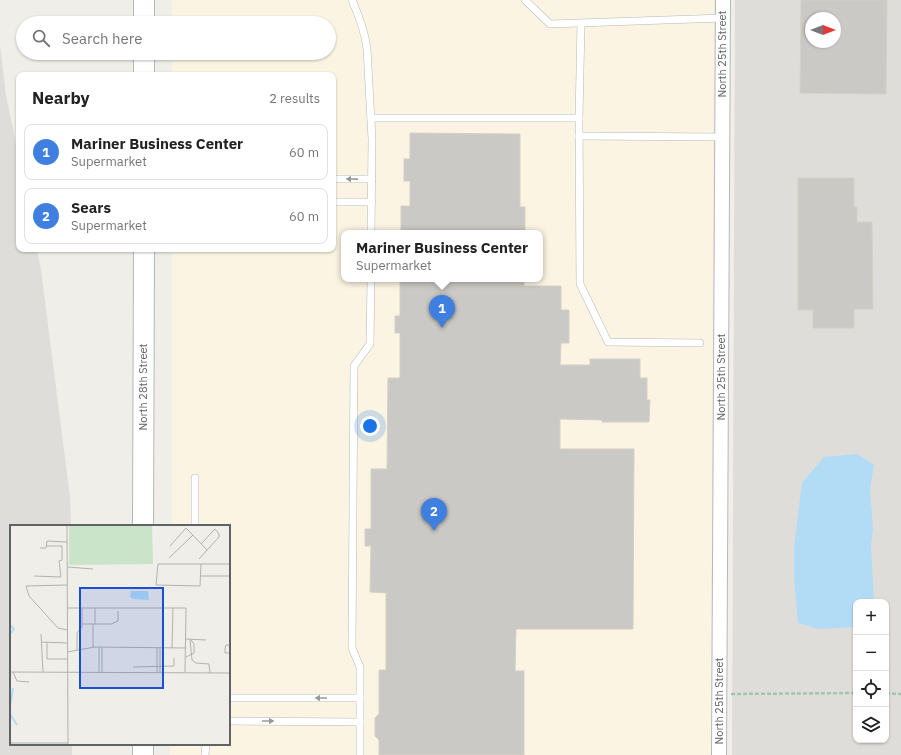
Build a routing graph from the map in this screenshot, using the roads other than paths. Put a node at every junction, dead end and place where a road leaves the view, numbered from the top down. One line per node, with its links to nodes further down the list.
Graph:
1 (144, 0): 5 (main road)
2 (352, 0): 10 (lane)
3 (525, 0): 7 (lane)
4 (723, 0): 6 (street, North 25th Street)
5 (144, 16)
6 (723, 18): 7 (lane); 13 (street, North 25th Street)
7 (582, 24): 11 (lane)
8 (144, 60): 9 (main road)
9 (144, 72)
10 (371, 118): 11 (lane); 15 (lane)
11 (579, 118): 12 (lane)
12 (580, 136): 13 (lane); 21 (lane)
13 (722, 137): 32 (street, North 25th Street)
14 (336, 179): 15 (lane, one-way to 14)
15 (372, 179): 17 (lane)
16 (336, 202): 17 (lane)
17 (372, 202): 18 (lane)
18 (371, 230)
19 (144, 252): 23 (main road, North 28th Street)
20 (371, 282): 26 (lane)
21 (700, 343)
22 (195, 478): 24 (lane)
23 (143, 525)
24 (195, 525)
25 (230, 698): 26 (lane, one-way to 25)
26 (360, 698): 28 (lane)
27 (230, 721): 28 (lane, one-way to 28)
28 (360, 722): 31 (lane)
29 (206, 745): 30 (lane)
30 (205, 755)
31 (360, 755)
32 (719, 755)

